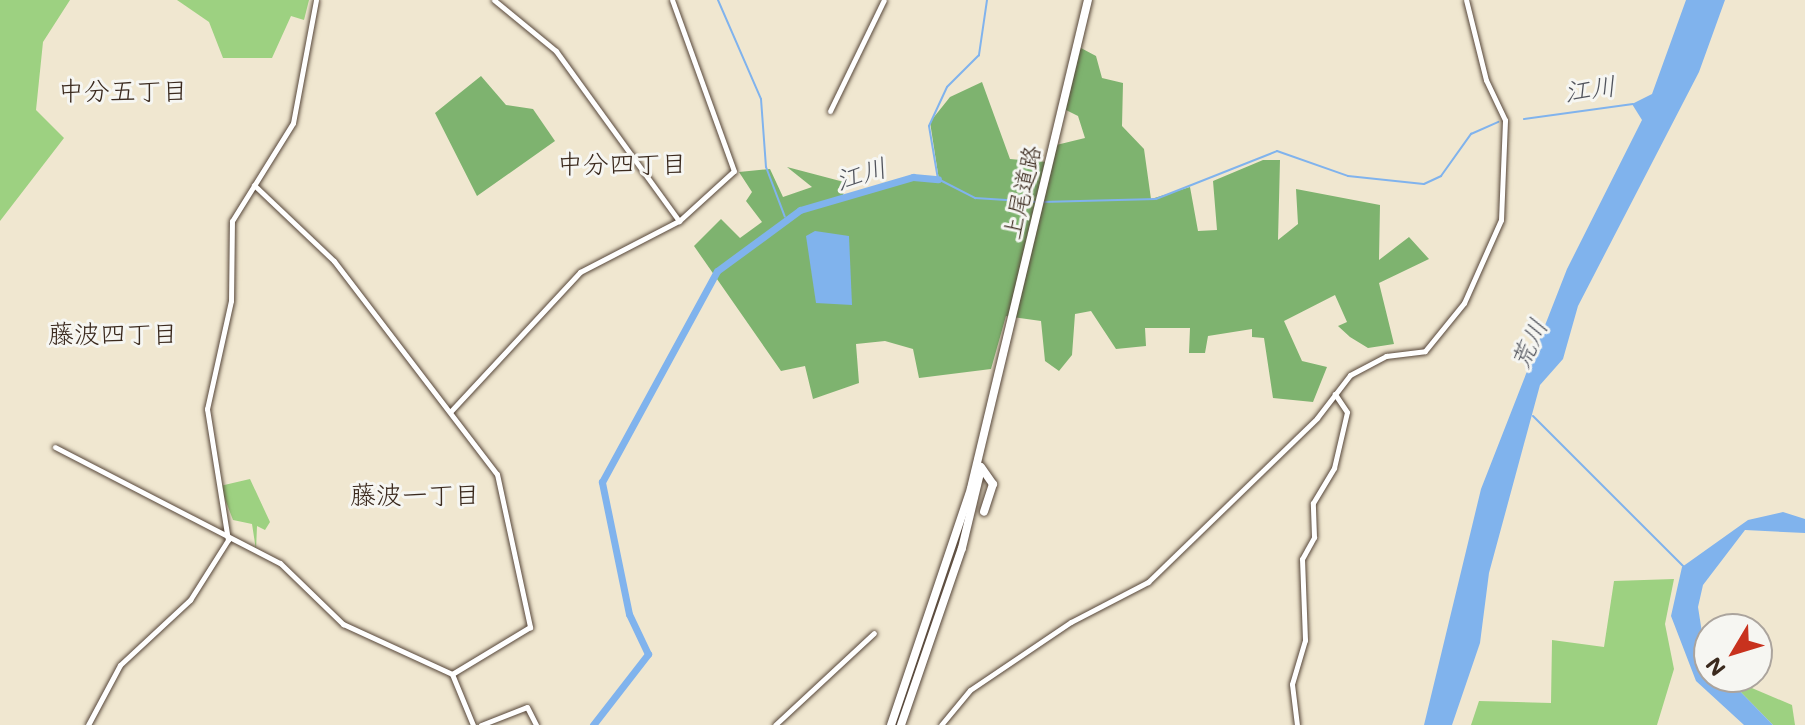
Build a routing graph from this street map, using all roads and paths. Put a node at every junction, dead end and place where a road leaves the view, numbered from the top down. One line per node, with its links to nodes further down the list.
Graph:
1 (316, 0): 8 (street)
2 (494, 0): 9 (street)
3 (672, 0): 9 (street)
4 (884, 0): 7 (street)
5 (1088, 0): 10 (highway, 上尾道路)
6 (1466, 0): 11 (street)
7 (830, 111)
8 (254, 185): 12 (street); 16 (street)
9 (679, 221): 12 (street)
10 (993, 393): 14 (highway, 上尾道路); 24 (highway, 上尾道路)
11 (1335, 394): 26 (street); 27 (street)
12 (451, 411): 18 (street)
13 (55, 447): 16 (street)
14 (981, 467): 15 (highway); 25 (highway, 上尾道路)
15 (984, 512)
16 (228, 540): 18 (street); 19 (street)
17 (874, 633): 23 (street)
18 (452, 674): 20 (street)
19 (88, 725)
20 (473, 725)
21 (481, 725): 22 (street)
22 (536, 725)
23 (775, 725)
24 (891, 725)
25 (901, 725)
26 (941, 725)
27 (1297, 725)

